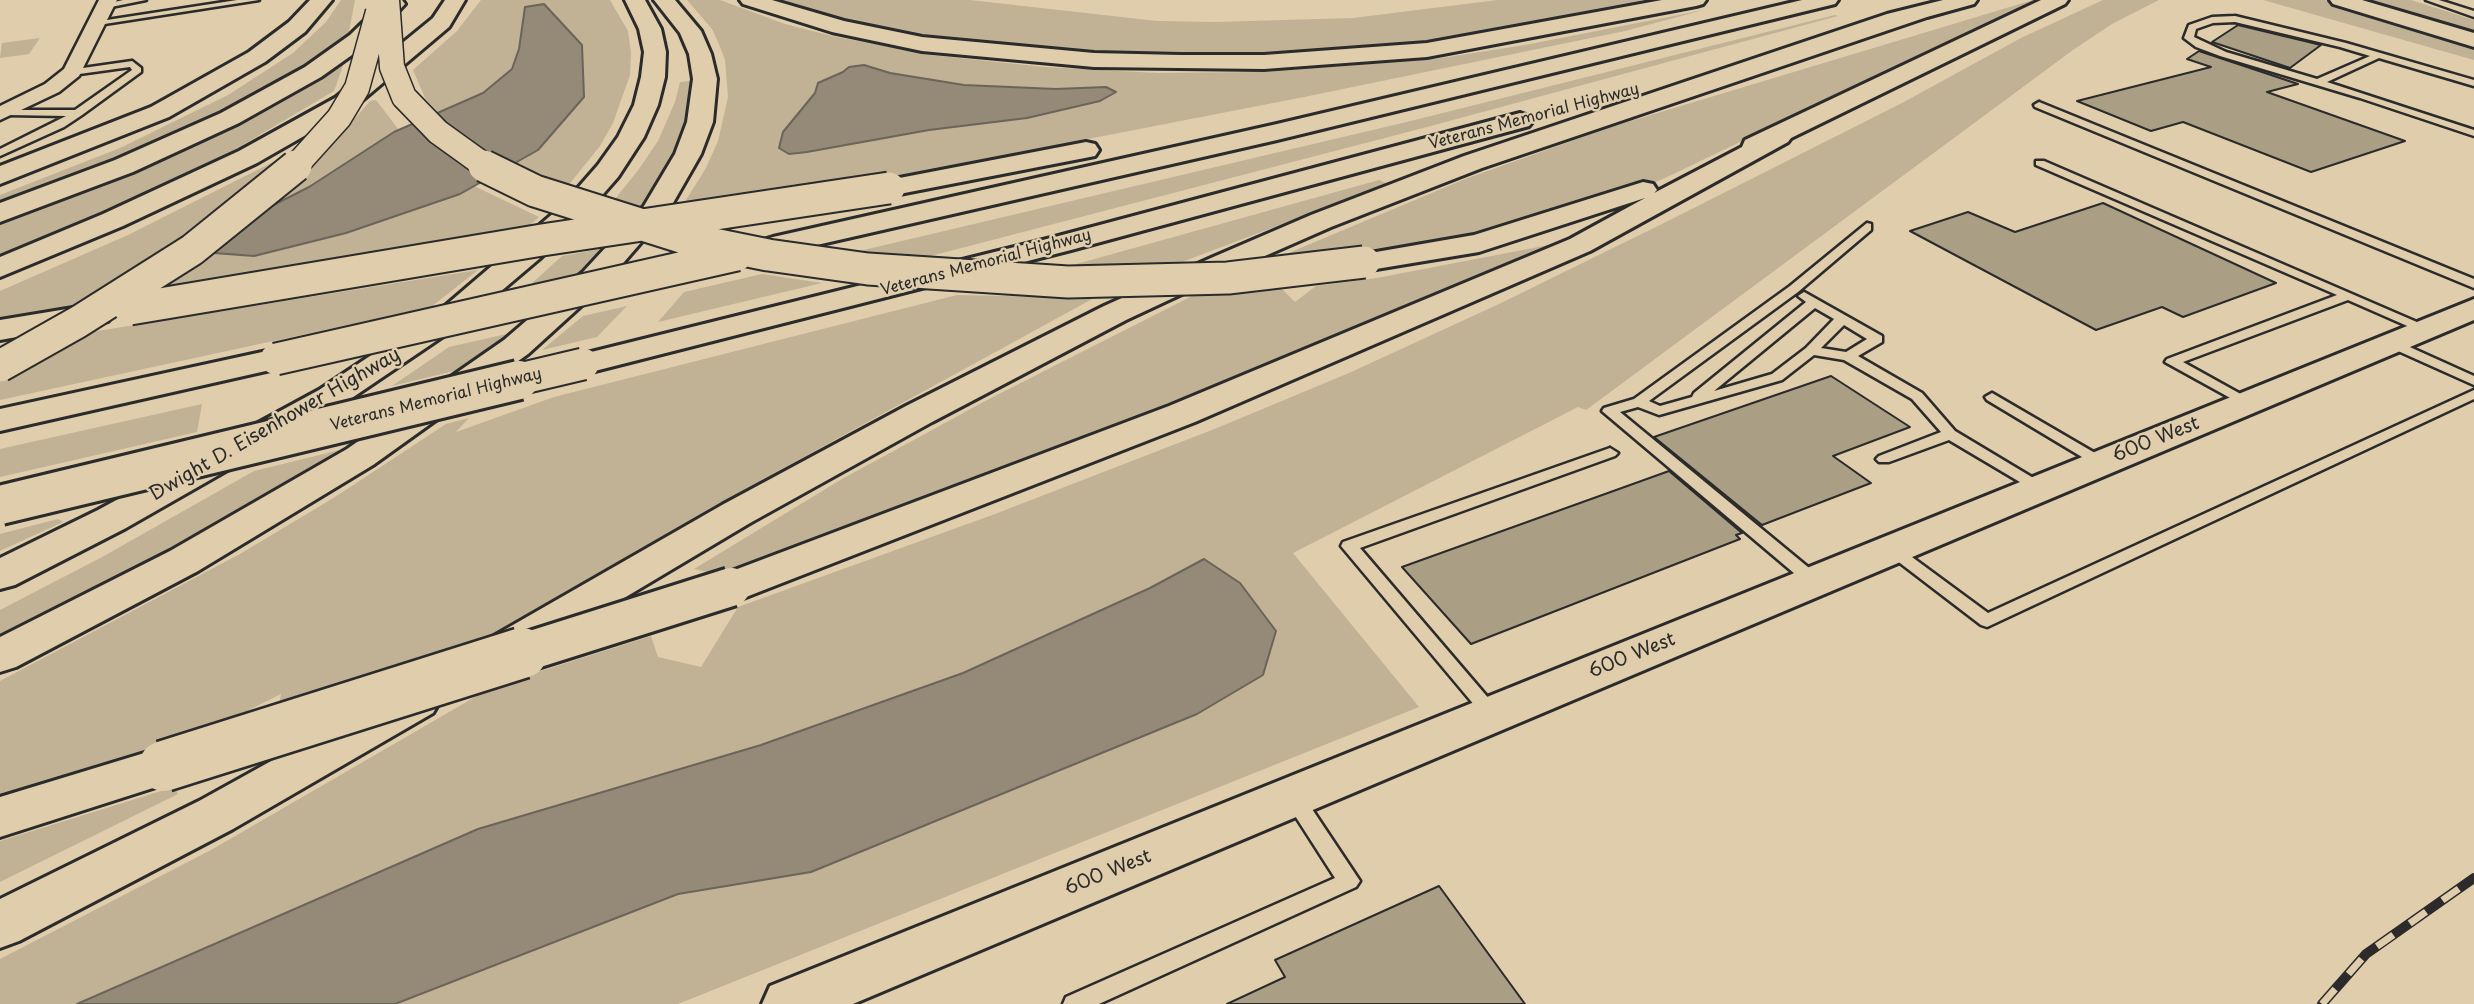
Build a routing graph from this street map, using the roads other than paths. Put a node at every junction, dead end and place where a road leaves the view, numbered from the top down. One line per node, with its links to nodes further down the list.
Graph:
1 (142, 0): 18 (lane)
2 (255, 0): 18 (lane)
3 (322, 0): 34 (main road)
4 (384, 0): 31 (main road, bridge); 48 (main road, bridge)
5 (398, 0): 35 (main road, bridge)
6 (455, 0): 37 (main road)
7 (635, 0): 63 (main road, Dwight D. Eisenhower Highway)
8 (664, 0): 65 (main road)
9 (750, 0): 10 (main road)
10 (1696, 0)
11 (1828, 0): 23 (main road)
12 (1967, 0): 19 (main road, Veterans Memorial Highway)
13 (2058, 0): 31 (main road)
14 (2340, 0): 21 (main road)
15 (2430, 0): 17 (lane)
16 (2459, 0): 17 (lane)
17 (2442, 4): 20 (lane)
18 (104, 9): 24 (street)
19 (1921, 12): 61 (main road, Veterans Memorial Highway, bridge); 69 (main road)
20 (2474, 14)
21 (2474, 40)
22 (2379, 55): 25 (lane); 25 (lane); 26 (lane)
23 (1566, 64): 44 (main road, bridge); 55 (main road, bridge)
24 (72, 72): 28 (street); 29 (lane)
25 (2318, 82): 30 (lane)
26 (2474, 83)
27 (2039, 105): 38 (lane)
28 (3, 113): 29 (lane)
29 (79, 113): 32 (lane)
30 (2474, 133)
31 (1779, 137): 68 (main road, bridge)
32 (0, 153)
33 (2040, 163): 40 (lane)
34 (0, 176)
35 (0, 213)
36 (1867, 227): 39 (lane)
37 (0, 268)
38 (2474, 285)
39 (1794, 289): 41 (lane); 53 (lane)
40 (2347, 296): 45 (lane); 54 (lane)
41 (1814, 302): 43 (lane); 52 (lane)
42 (2474, 309): 45 (main road, 600 West)
43 (1842, 318): 46 (lane); 47 (lane)
44 (0, 330)
45 (2409, 336): 49 (lane); 54 (main road, 600 West)
46 (1811, 351): 47 (lane); 52 (lane)
47 (1848, 356): 56 (lane)
48 (0, 366)
49 (2474, 381)
50 (2474, 394): 62 (lane)
51 (1992, 397): 59 (lane)
52 (1694, 400): 53 (lane)
53 (1639, 401): 64 (lane)
54 (2248, 402): 59 (main road, 600 West)
55 (0, 420)
56 (1950, 434): 58 (lane); 60 (lane)
57 (1610, 453): 66 (lane)
58 (1884, 459)
59 (2102, 463): 60 (main road, 600 West)
60 (2040, 488): 62 (main road, 600 West)
61 (0, 505)
62 (1891, 550): 64 (main road, 600 West)
63 (0, 575)
64 (1814, 582): 66 (main road, 600 West)
65 (0, 656)
66 (1493, 714): 67 (main road, 600 West)
67 (1293, 797): 70 (main road, 600 West); 71 (lane)
68 (0, 817)
69 (0, 925)
70 (790, 1004)
71 (1074, 1004)

